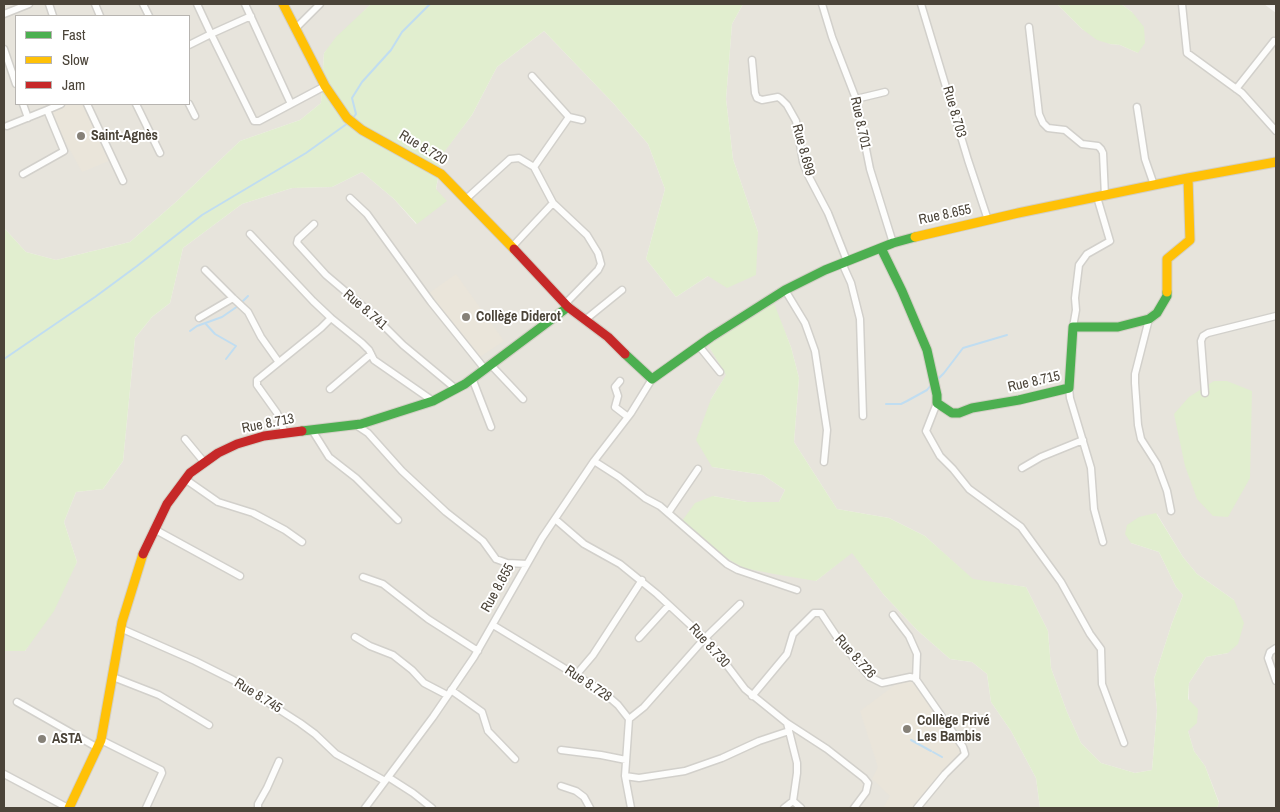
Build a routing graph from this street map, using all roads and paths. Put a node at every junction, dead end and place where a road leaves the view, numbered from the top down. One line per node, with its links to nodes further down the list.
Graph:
1 (29, 4): 9 (street)
2 (197, 4): 13 (street)
3 (245, 4): 10 (street)
4 (283, 4): 12 (street, Rue 8.720)
5 (320, 4): 12 (street)
6 (822, 4): 23 (street, Rue 8.701)
7 (921, 4): 49 (street, Rue 8.703)
8 (1182, 4): 21 (street)
9 (4, 14)
10 (251, 16): 13 (street); 24 (street)
11 (1029, 27): 45 (street)
12 (295, 29): 20 (street, Rue 8.720)
13 (211, 34): 15 (street); 24 (street)
14 (1274, 40): 21 (street)
15 (190, 44)
16 (4, 49): 19 (street)
17 (752, 60): 55 (street, Rue 8.699)
18 (532, 76): 33 (street)
19 (15, 81)
20 (325, 86): 24 (street); 47 (street, Rue 8.720)
21 (1236, 89): 37 (street)
22 (885, 92): 23 (street)
23 (856, 99): 52 (street, Rue 8.701)
24 (291, 104)
25 (23, 105): 34 (street)
26 (59, 105): 31 (street)
27 (88, 105): 43 (street)
28 (136, 105): 38 (street)
29 (190, 105): 32 (street)
30 (1136, 108): 44 (street)
31 (47, 110): 34 (street); 41 (street)
32 (195, 116)
33 (569, 117): 35 (street); 40 (street)
34 (28, 118): 36 (street)
35 (582, 120)
36 (7, 126)
37 (1276, 131)
38 (160, 153)
39 (1276, 162): 42 (street, Rue 8.655)
40 (534, 167): 47 (street); 48 (street)
41 (24, 174)
42 (1188, 178): 44 (street, Rue 8.655); 64 (street)
43 (123, 181)
44 (1154, 185): 45 (street, Rue 8.655)
45 (1101, 196): 49 (street, Rue 8.655); 66 (street)
46 (350, 198): 70 (street)
47 (466, 199): 53 (street, Rue 8.720)
48 (553, 203): 53 (street); 60 (street)
49 (988, 220): 52 (street, Rue 8.655)
50 (314, 224): 77 (street, Rue 8.741)
51 (250, 234): 63 (street)
52 (893, 243): 54 (street, Rue 8.655)
53 (512, 247): 60 (street, Rue 8.720)
54 (881, 248): 55 (street, Rue 8.655); 81 (street)
55 (844, 262): 58 (street, Rue 8.655); 82 (street)
56 (205, 270): 59 (street)
57 (622, 290): 65 (street)
58 (785, 290): 67 (street, Rue 8.655); 92 (street)
59 (233, 298): 62 (street); 69 (street)
60 (566, 306): 65 (street); 70 (street, Rue 8.713)
61 (1276, 316): 78 (street)
62 (199, 318)
63 (331, 318): 68 (street); 69 (street)
64 (1149, 319): 66 (street); 96 (street)
65 (585, 320): 73 (street)
66 (1073, 326): 75 (street, Rue 8.715)
67 (699, 346): 71 (street); 73 (street, Rue 8.655)
68 (371, 354): 76 (street); 80 (street)
69 (278, 361): 87 (street)
70 (487, 366): 72 (street, Rue 8.713); 79 (street)
71 (720, 372)
72 (472, 378): 77 (street, Rue 8.713); 85 (street)
73 (652, 379): 83 (street, Rue 8.655)
74 (620, 381): 83 (street)
75 (1069, 388): 81 (street, Rue 8.715); 89 (street)
76 (330, 389)
77 (456, 389): 80 (street, Rue 8.713)
78 (1206, 393)
79 (523, 398)
80 (432, 401): 84 (street, Rue 8.713)
81 (936, 403): 129 (street)
82 (863, 416)
83 (628, 417): 90 (street, Rue 8.655)
84 (356, 425): 86 (street, Rue 8.713); 103 (street)
85 (490, 427)
86 (312, 430): 87 (street, Rue 8.713); 99 (street)
87 (285, 433): 91 (street, Rue 8.713)
88 (185, 439): 91 (street)
89 (1082, 440): 93 (street); 102 (street)
90 (594, 461): 97 (street); 98 (street, Rue 8.655)
91 (204, 462): 95 (street, Rue 8.713)
92 (824, 462)
93 (1022, 468)
94 (698, 469): 97 (street)
95 (185, 479): 100 (street, Rue 8.713); 101 (street)
96 (1171, 511)
97 (668, 513): 107 (street)
98 (555, 519): 103 (street, Rue 8.655); 106 (street, Rue 8.730)
99 (398, 520)
100 (154, 529): 104 (street); 112 (street, Rue 8.713)
101 (302, 542)
102 (1103, 542)
103 (527, 564): 111 (street, Rue 8.655)
104 (240, 576)
105 (363, 577): 117 (street)
106 (642, 580): 109 (street, Rue 8.730); 118 (street)
107 (797, 590)
108 (740, 604): 115 (street)
109 (669, 605): 114 (street); 115 (street, Rue 8.730)
110 (893, 615): 120 (street)
111 (493, 625): 117 (street, Rue 8.655); 118 (street, Rue 8.728)
112 (120, 628): 119 (street, Rue 8.713); 137 (street, Rue 8.745)
113 (355, 637): 122 (street)
114 (639, 638)
115 (705, 638): 123 (street, Rue 8.730); 125 (street)
116 (1276, 648): 121 (street)
117 (478, 651): 122 (street, Rue 8.655)
118 (576, 675): 125 (street, Rue 8.728)
119 (113, 677): 127 (street); 130 (street, Rue 8.713)
120 (916, 680): 123 (street, Rue 8.726); 150 (street)
121 (1276, 681)
122 (449, 693): 132 (street); 137 (street, Rue 8.655)
123 (752, 696): 126 (street, Rue 8.730)
124 (17, 702): 130 (street)
125 (629, 719): 133 (street)
126 (787, 723): 128 (street); 149 (street, Rue 8.730)
127 (209, 725)
128 (789, 731): 136 (street); 139 (street)
129 (1124, 743)
130 (100, 744): 140 (street, Rue 8.713); 141 (street)
131 (561, 750): 133 (street)
132 (515, 759)
133 (626, 760): 136 (street)
134 (279, 761): 142 (street)
135 (4, 774): 140 (street)
136 (625, 776): 146 (street)
137 (386, 779): 143 (street, Rue 8.655); 144 (street, Rue 8.745)
138 (561, 786): 145 (street)
139 (793, 801): 147 (street); 148 (street)
140 (68, 808)
141 (146, 808)
142 (258, 808)
143 (365, 808)
144 (432, 808)
145 (590, 808)
146 (632, 808)
147 (784, 808)
148 (801, 808)
149 (854, 808)
150 (917, 808)

